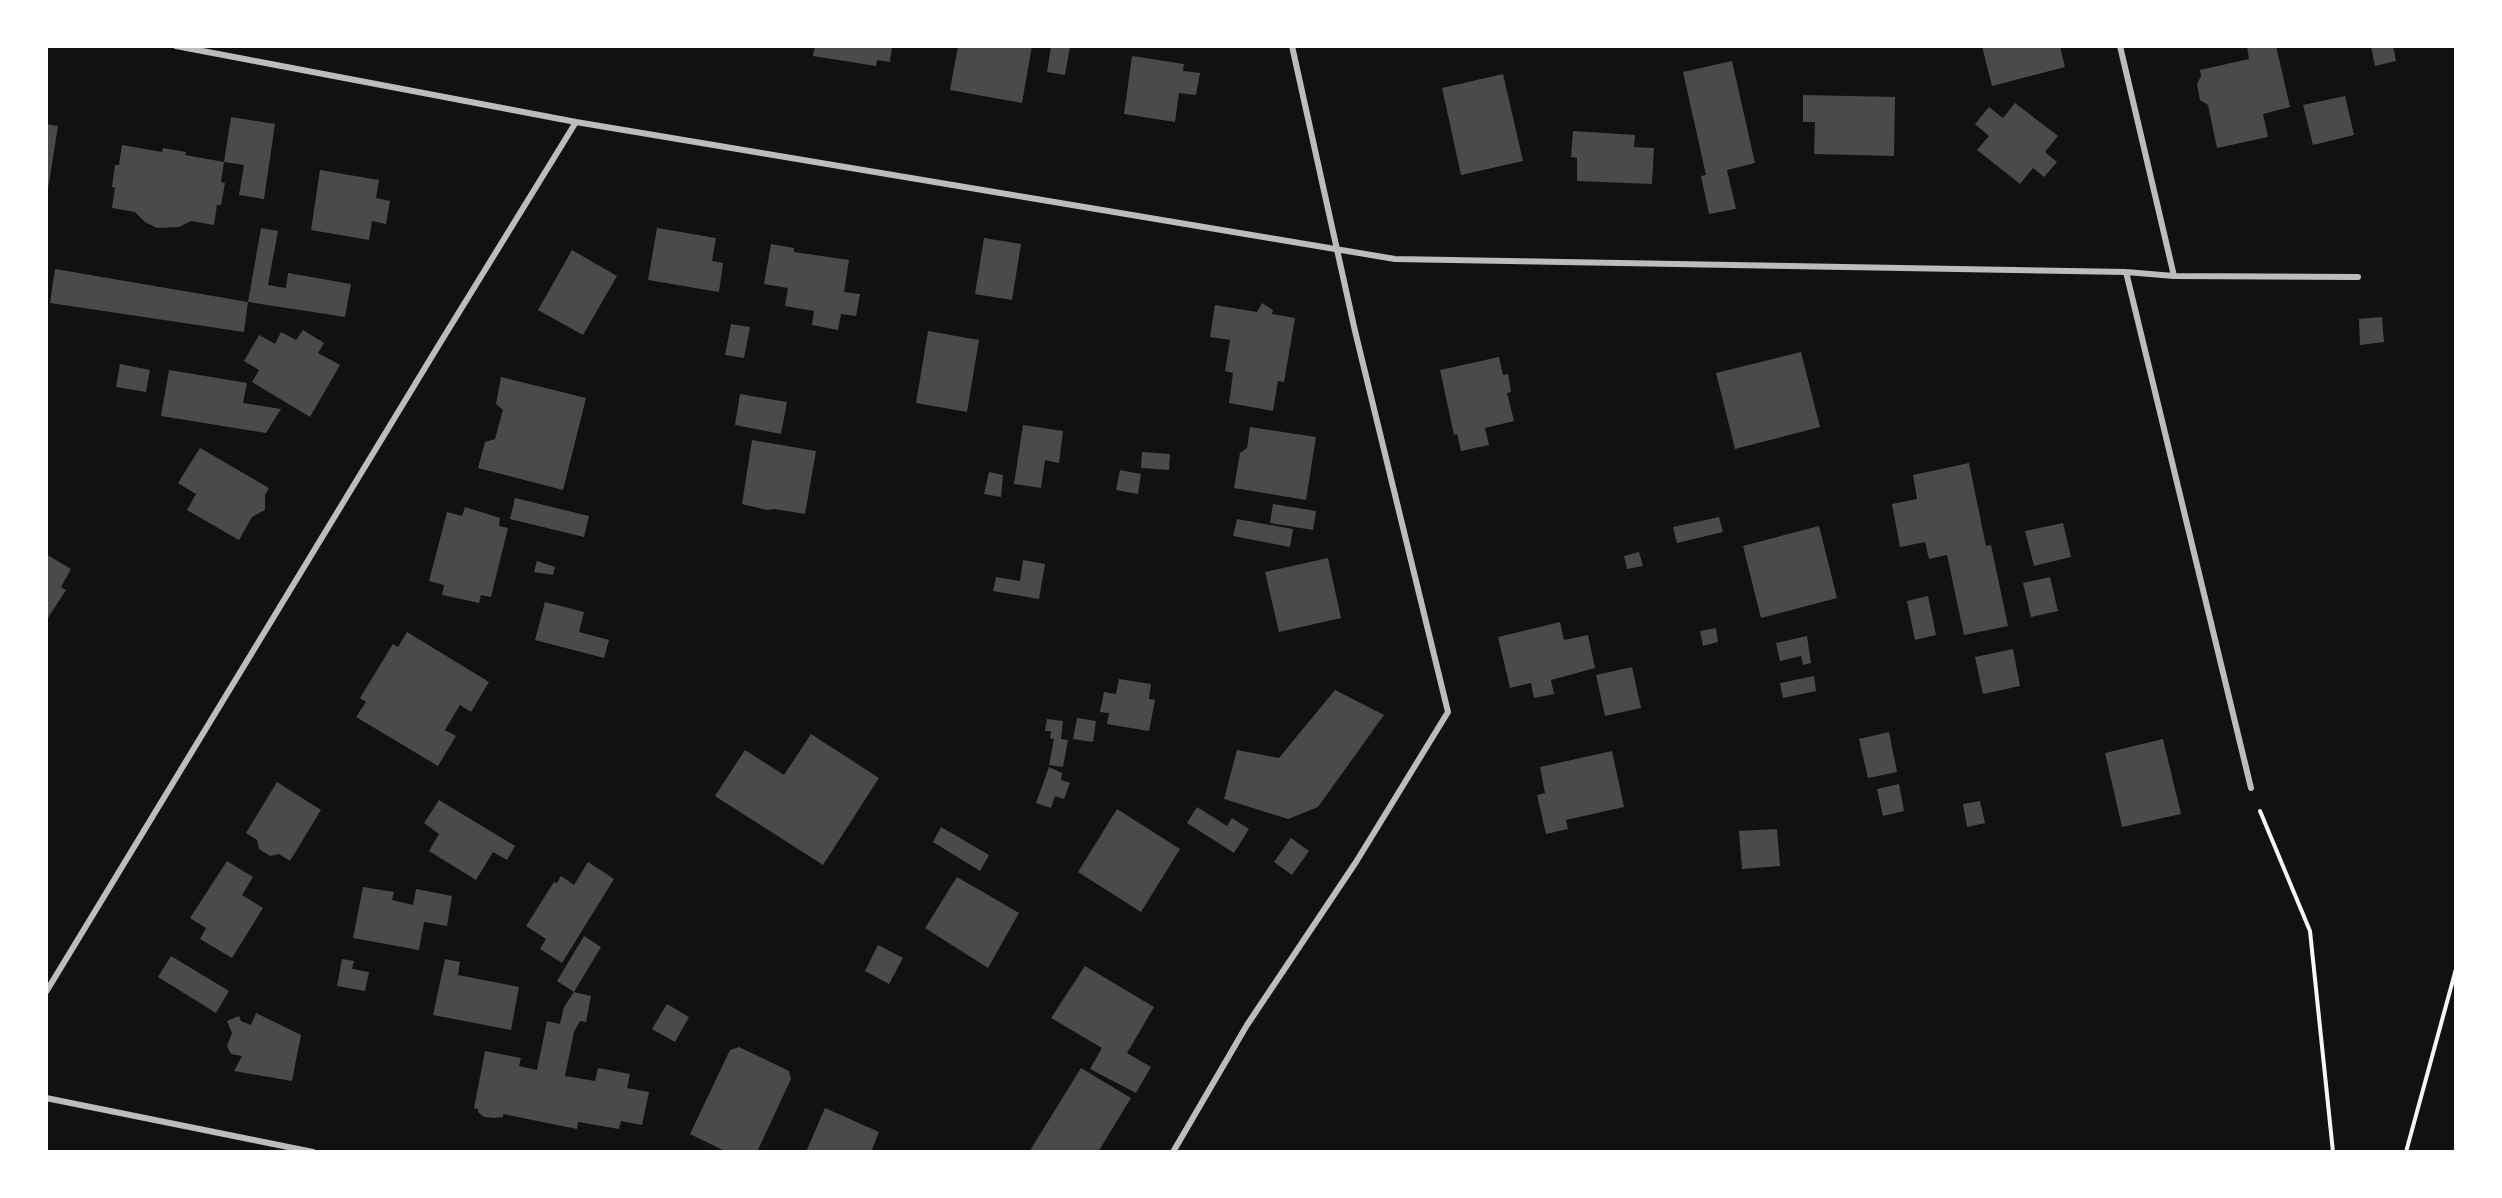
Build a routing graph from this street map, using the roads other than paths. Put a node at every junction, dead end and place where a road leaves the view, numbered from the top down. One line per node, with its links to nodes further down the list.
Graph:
1 (176, 46): 4 (street)
2 (1292, 46): 6 (street)
3 (2120, 46): 8 (street)
4 (201, 49): 5 (street)
5 (576, 122): 6 (street); 11 (street)
6 (1338, 249): 7 (street); 14 (street)
7 (2126, 272): 8 (street); 10 (street)
8 (2174, 276): 9 (street)
9 (2358, 277)
10 (2251, 789)
11 (46, 992)
12 (46, 1098): 13 (street)
13 (313, 1152)
14 (1173, 1152)

